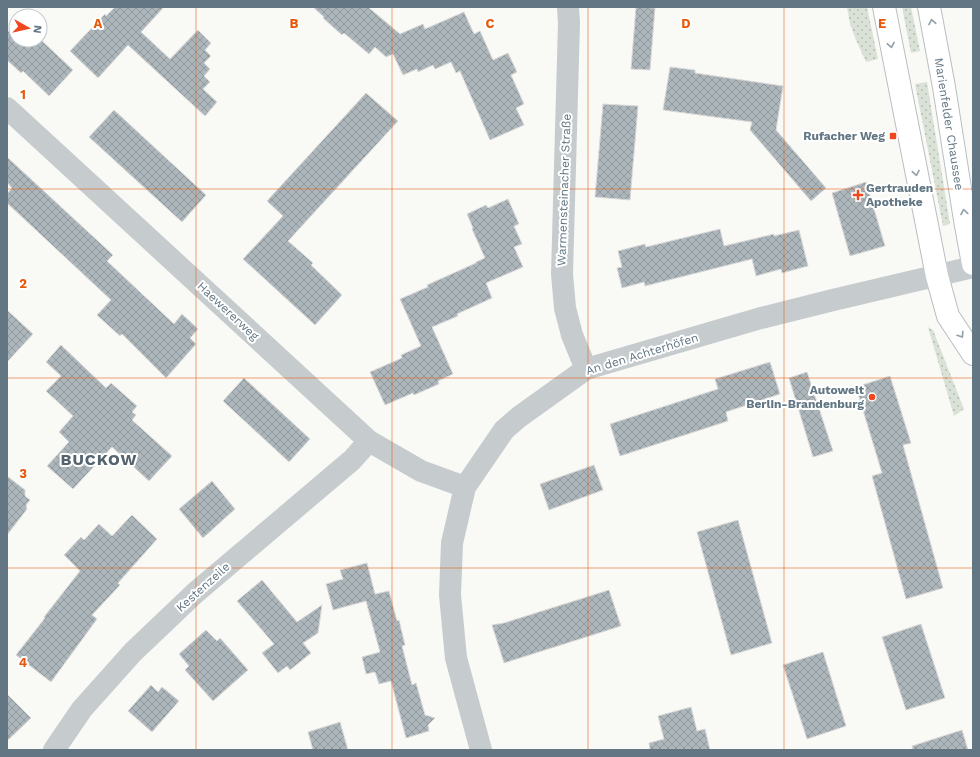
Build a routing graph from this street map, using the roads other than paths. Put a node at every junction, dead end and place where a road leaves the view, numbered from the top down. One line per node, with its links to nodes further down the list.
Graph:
1 (568, 7): 8 (street, Warmensteinacher Straße)
2 (884, 7): 6 (main road, one-way to 6)
3 (929, 7): 5 (main road, Marienfelder Chaussee, one-way to 3)
4 (7, 108): 9 (street, Haewererweg)
5 (973, 266): 6 (street)
6 (937, 276): 7 (main road, one-way to 7); 8 (street, An den Achterhöfen)
7 (973, 354)
8 (586, 369): 10 (street, An den Achterhöfen)
9 (369, 441): 10 (street, Haewererweg); 11 (street, Kestenzeile)
10 (465, 488): 12 (street, An den Achterhöfen)
11 (54, 750)
12 (481, 750)

